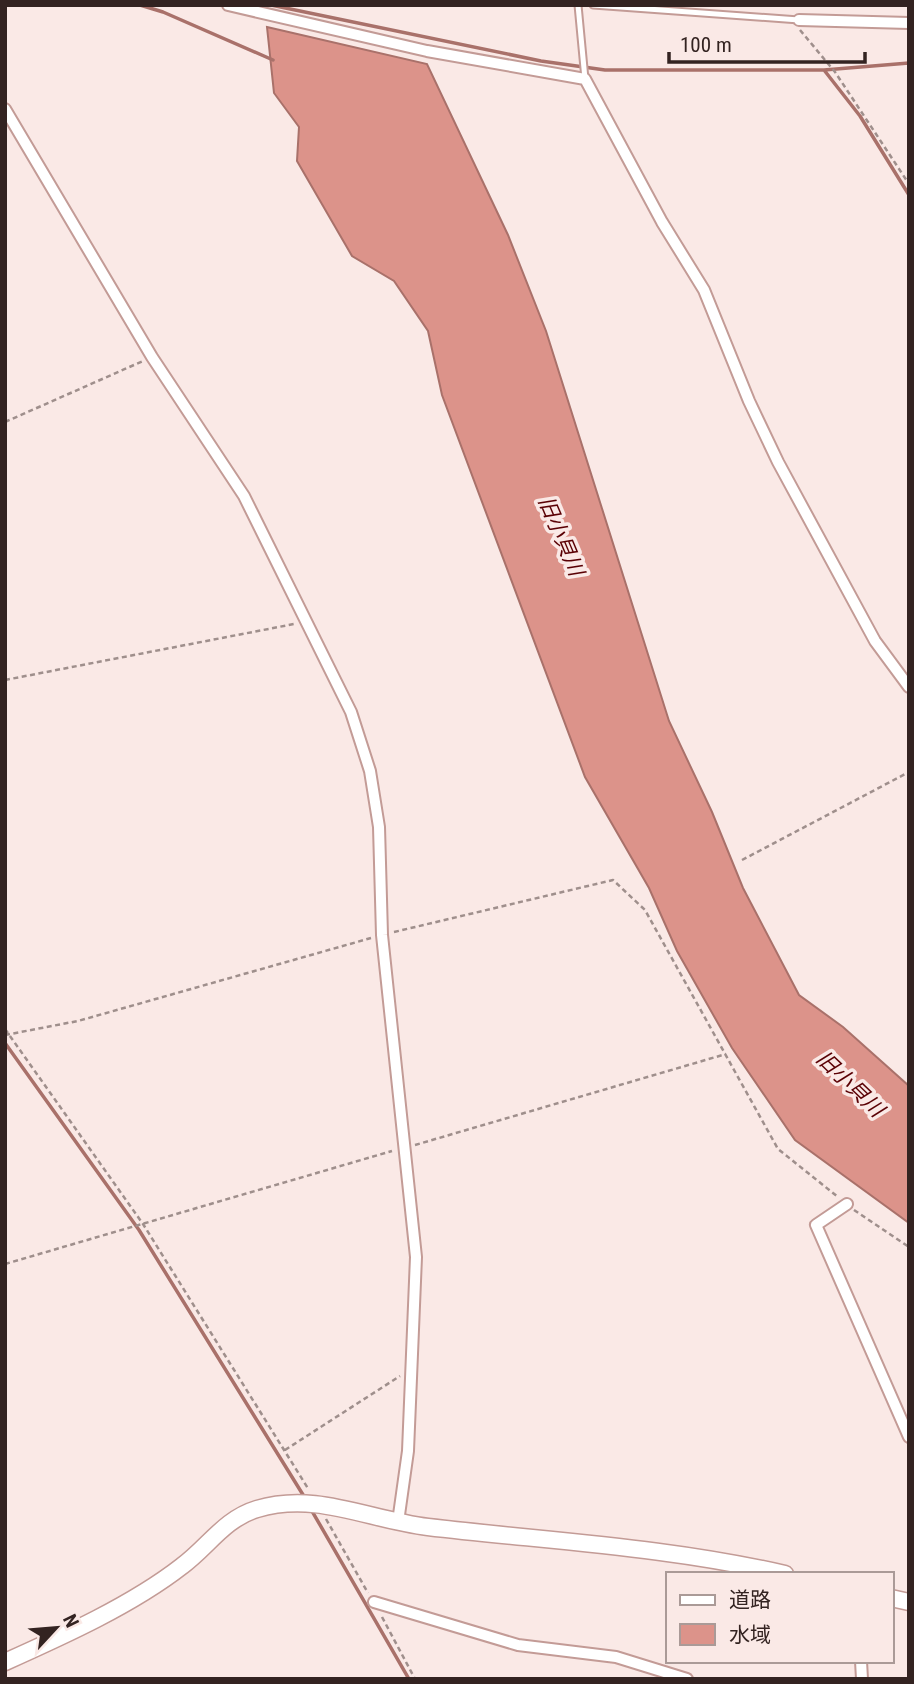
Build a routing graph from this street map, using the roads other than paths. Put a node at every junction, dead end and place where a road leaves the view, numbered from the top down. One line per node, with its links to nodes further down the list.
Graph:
1 (228, 5): 6 (street)
2 (579, 5): 6 (lane)
3 (593, 5): 4 (lane)
4 (799, 20): 5 (street)
5 (909, 23)
6 (585, 79): 8 (street)
7 (5, 109): 11 (street)
8 (909, 687)
9 (847, 1204): 10 (street)
10 (909, 1437)
11 (398, 1522): 12 (street); 14 (street)
12 (774, 1572)
13 (373, 1602): 15 (street)
14 (5, 1662)
15 (687, 1679)

